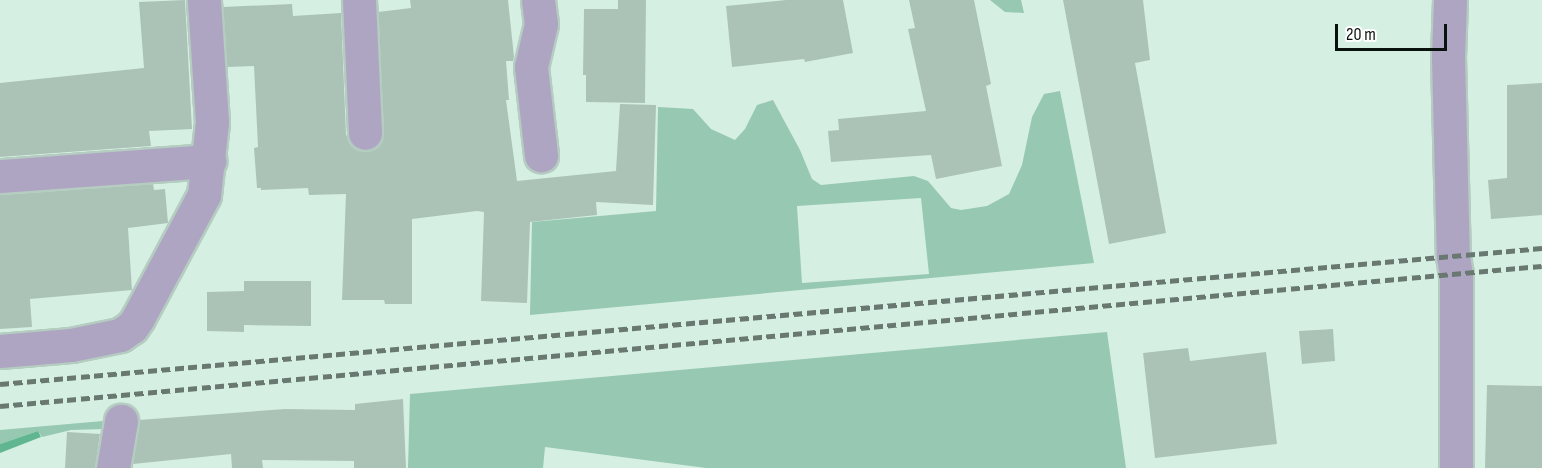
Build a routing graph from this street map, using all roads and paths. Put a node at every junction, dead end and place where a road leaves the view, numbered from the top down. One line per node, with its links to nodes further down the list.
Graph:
1 (204, 0): 7 (street)
2 (359, 0): 5 (street)
3 (538, 0): 6 (street)
4 (1450, 0): 12 (street)
5 (365, 134)
6 (542, 155)
7 (208, 161): 8 (street); 9 (street)
8 (0, 176)
9 (0, 351)
10 (121, 421): 11 (street)
11 (113, 468)
12 (1456, 468)

